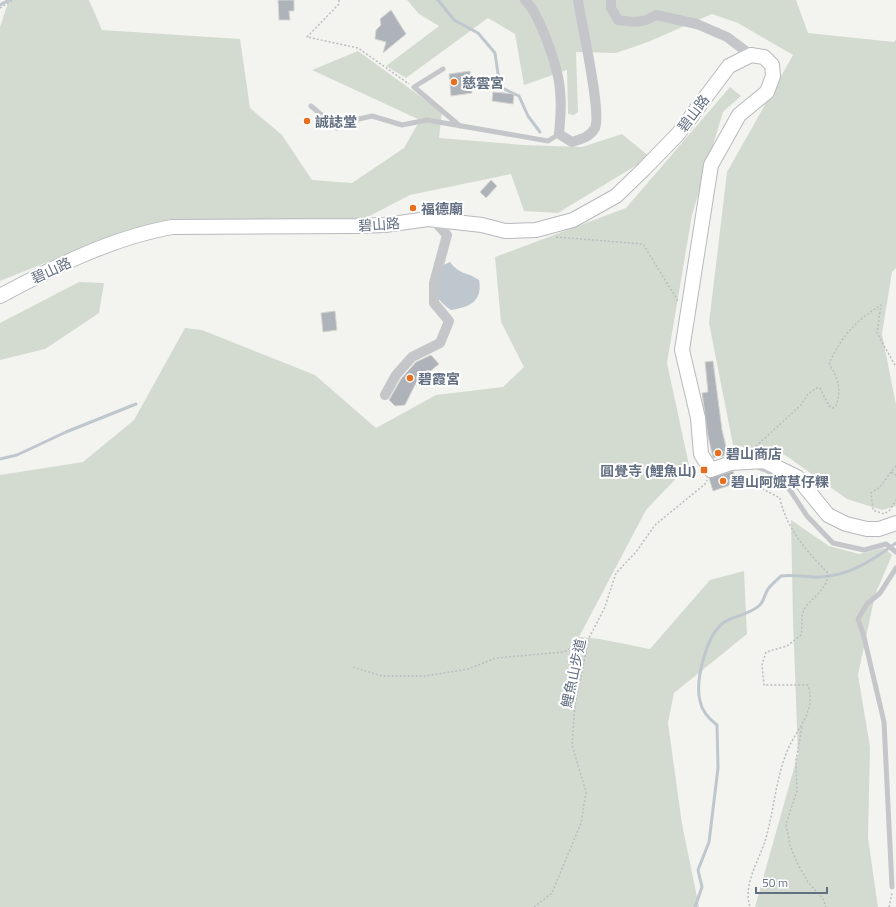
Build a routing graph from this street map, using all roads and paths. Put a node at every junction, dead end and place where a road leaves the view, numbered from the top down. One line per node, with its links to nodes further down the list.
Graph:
1 (13, 0): 6 (path)
2 (339, 0): 9 (path)
3 (525, 0): 12 (street)
4 (578, 0): 12 (street)
5 (611, 0): 7 (street)
6 (0, 8)
7 (752, 54): 13 (street, 碧山路); 16 (street)
8 (443, 69): 9 (lane)
9 (414, 87): 11 (lane)
10 (311, 106): 11 (lane)
11 (460, 126): 12 (lane)
12 (559, 134)
13 (436, 220): 15 (street, 碧山路); 18 (street)
14 (593, 241): 16 (path)
15 (0, 296)
16 (688, 318): 21 (street)
17 (896, 367): 19 (path)
18 (385, 395)
19 (737, 463): 21 (street); 25 (street); 26 (lane); 30 (path)
20 (896, 466): 22 (path)
21 (710, 470): 28 (path, 鯉魚山步道)
22 (891, 472): 23 (path); 24 (path)
23 (896, 475)
24 (896, 500)
25 (896, 523)
26 (895, 551)
27 (896, 568): 31 (lane)
28 (589, 638): 29 (path); 33 (path, 鯉魚山步道)
29 (353, 667)
30 (802, 725): 34 (path); 35 (path)
31 (892, 886): 32 (path)
32 (890, 906)
33 (534, 907)
34 (750, 907)
35 (826, 907)

